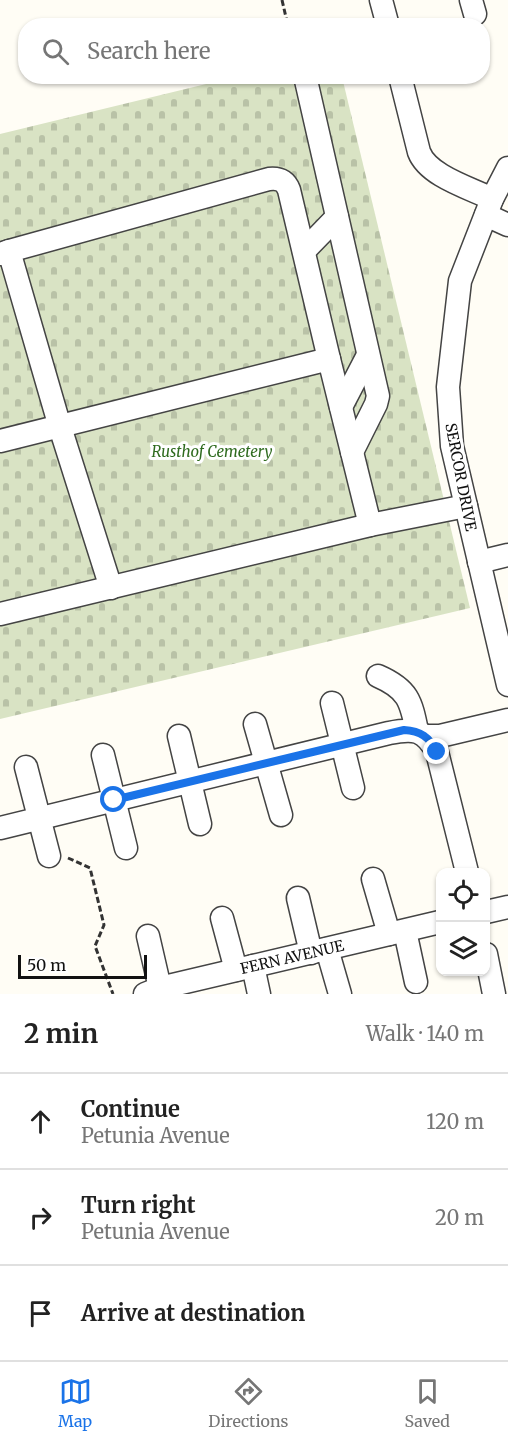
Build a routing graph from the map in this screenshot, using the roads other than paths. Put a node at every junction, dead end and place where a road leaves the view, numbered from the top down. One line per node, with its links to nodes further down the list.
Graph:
1 (381, 0): 2 (street)
2 (386, 18)
3 (307, 84): 7 (street)
4 (402, 84): 6 (street)
5 (508, 168): 6 (street, SERCOR DRIVE)
6 (489, 207): 8 (street); 17 (street, SERCOR DRIVE)
7 (337, 217): 9 (street); 11 (street)
8 (508, 225)
9 (304, 251): 10 (street); 12 (street)
10 (4, 252): 14 (street)
11 (368, 355): 13 (street); 16 (street)
12 (329, 359): 13 (street); 14 (street)
13 (341, 407): 16 (street)
14 (60, 426): 15 (street); 21 (street)
15 (0, 441)
16 (352, 452): 18 (street)
17 (466, 506): 18 (street); 20 (street, SERCOR DRIVE)
18 (370, 525): 21 (street)
19 (508, 555): 20 (street)
20 (479, 562): 24 (street, SERCOR DRIVE)
21 (111, 588): 22 (street)
22 (0, 614)
23 (378, 676): 28 (street)
24 (508, 685)
25 (332, 703): 30 (street)
26 (508, 720): 28 (street)
27 (255, 724): 32 (street)
28 (422, 734): 30 (street); 43 (street)
29 (179, 736): 34 (street)
30 (342, 744): 32 (street); 35 (street)
31 (103, 755): 36 (street)
32 (266, 763): 34 (street); 37 (street)
33 (26, 767): 38 (street)
34 (190, 782): 36 (street); 39 (street)
35 (353, 788)
36 (114, 800): 38 (street); 41 (street)
37 (281, 815)
38 (39, 818): 40 (street); 42 (street)
39 (200, 824)
40 (0, 828)
41 (126, 848)
42 (49, 856)
43 (466, 868)
44 (373, 879): 50 (street)
45 (298, 898): 52 (street)
46 (508, 906): 47 (street)
47 (490, 911)
48 (222, 918): 53 (street)
49 (436, 923): 50 (street, FERN AVENUE)
50 (397, 932): 52 (street, FERN AVENUE); 55 (street)
51 (148, 936): 56 (street)
52 (319, 951): 53 (street, FERN AVENUE); 58 (street)
53 (244, 968): 56 (street, FERN AVENUE); 57 (street)
54 (490, 974): 59 (street)
55 (416, 982)
56 (152, 991)
57 (258, 994)
58 (340, 994)
59 (494, 994)

